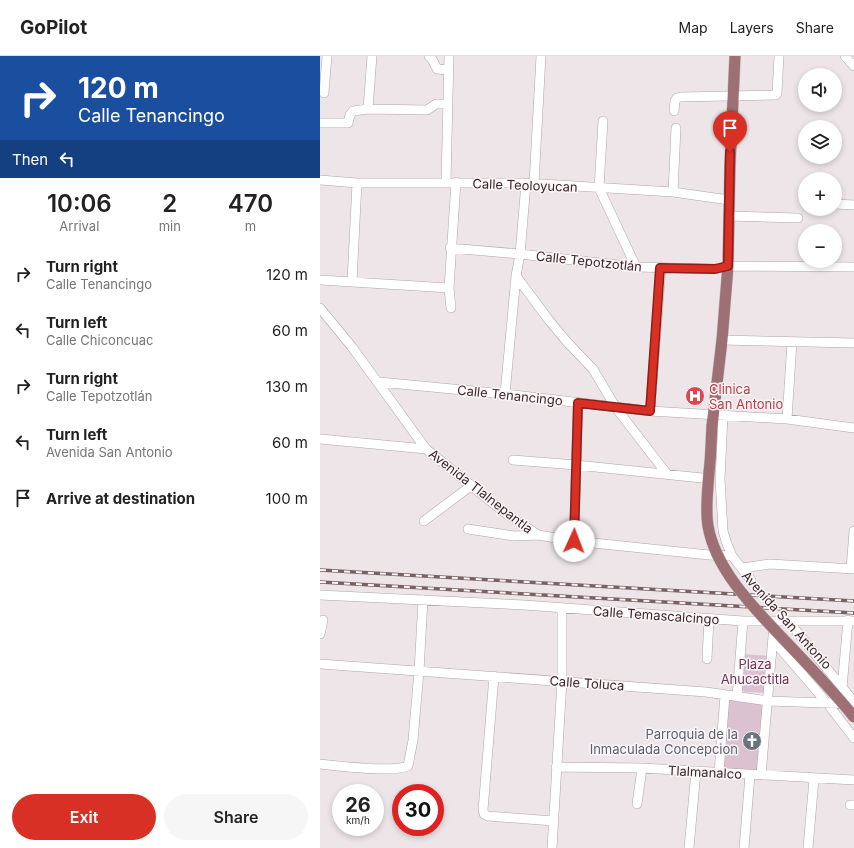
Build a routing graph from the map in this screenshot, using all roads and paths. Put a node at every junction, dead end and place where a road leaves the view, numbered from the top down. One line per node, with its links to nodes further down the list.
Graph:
1 (327, 56): 11 (street)
2 (372, 56): 14 (street)
3 (429, 56): 10 (street)
4 (449, 56): 10 (street)
5 (541, 56): 22 (street)
6 (734, 56): 12 (main road, Avenida San Antonio)
7 (779, 56): 12 (street)
8 (845, 56): 9 (street)
9 (854, 66)
10 (449, 70): 13 (street)
11 (324, 93)
12 (733, 96): 15 (street); 25 (main road, Avenida San Antonio)
13 (448, 104): 14 (street); 20 (street)
14 (368, 109): 17 (street)
15 (674, 111)
16 (603, 121): 23 (street)
17 (320, 123)
18 (676, 128): 24 (street)
19 (320, 180): 21 (street, Calle Teoloyucan)
20 (451, 182): 21 (street, Calle Teoloyucan); 22 (street, Calle Teoloyucan); 30 (street)
21 (357, 183): 38 (street)
22 (530, 183): 23 (street, Calle Teoloyucan); 31 (street)
23 (599, 188): 24 (street, Calle Teoloyucan); 32 (street)
24 (673, 192): 25 (street, Calle Teoloyucan)
25 (729, 200): 28 (main road, Avenida San Antonio)
26 (842, 204): 27 (street)
27 (854, 205)
28 (729, 216): 29 (street); 33 (main road, Avenida San Antonio)
29 (798, 218)
30 (450, 248): 31 (street, Calle Tepotzotlán); 39 (street)
31 (520, 254): 32 (street, Calle Tepotzotlán); 36 (street)
32 (636, 266): 35 (street, Calle Tepotzotlán)
33 (728, 266): 34 (street); 35 (street, Calle Tepotzotlán); 42 (main road, Avenida San Antonio)
34 (854, 267)
35 (660, 268): 49 (street)
36 (516, 276): 46 (street); 48 (street)
37 (320, 280): 38 (street)
38 (352, 281): 39 (street)
39 (449, 288): 41 (street)
40 (320, 308): 45 (street, Avenida Tlalnepantla)
41 (451, 308)
42 (722, 340): 43 (street); 50 (main road, Avenida San Antonio)
43 (792, 342): 44 (street); 51 (street)
44 (854, 343)
45 (379, 382): 46 (street, Calle Tenancingo); 54 (street, Avenida Tlalnepantla)
46 (505, 394): 47 (street, Calle Tenancingo)
47 (578, 403): 48 (street, Calle Tenancingo); 56 (street)
48 (616, 408): 49 (street, Calle Tenancingo); 57 (street)
49 (650, 411): 50 (street, Calle Tenancingo)
50 (718, 415): 51 (street, Calle Tenancingo); 65 (street, Avenida San Antonio); 91 (main road, Avenida San Antonio, bridge)
51 (787, 419): 52 (street, Calle Tenancingo)
52 (854, 428)
53 (320, 439): 54 (street)
54 (426, 449): 59 (street, Avenida Tlalnepantla)
55 (513, 460): 56 (street)
56 (576, 465): 57 (street); 64 (street)
57 (667, 474): 58 (street)
58 (702, 478)
59 (472, 485): 60 (street); 63 (street, Avenida Tlalnepantla)
60 (424, 521)
61 (468, 529): 63 (street)
62 (854, 531): 67 (street)
63 (538, 535): 64 (street, Avenida Tlalnepantla)
64 (574, 541): 65 (street, Avenida Tlalnepantla)
65 (732, 556): 66 (street, Avenida San Antonio)
66 (742, 568): 67 (street); 68 (street, Avenida San Antonio)
67 (853, 569)
68 (751, 580)
69 (320, 595): 70 (street, Calle Temascalcingo)
70 (423, 600): 71 (street, Calle Temascalcingo); 82 (street)
71 (562, 608): 72 (street, Calle Temascalcingo); 84 (street)
72 (709, 619): 75 (street, Calle Temascalcingo); 80 (street)
73 (323, 620): 78 (street)
74 (851, 620): 77 (street, Calle Temascalcingo); 85 (street)
75 (743, 621): 76 (street, Calle Temascalcingo); 87 (street)
76 (774, 622): 77 (street, Calle Temascalcingo); 79 (street)
77 (789, 622): 85 (street, Avenida San Antonio)
78 (320, 634)
79 (773, 640): 88 (street); 89 (street, Avenida San Antonio)
80 (707, 659)
81 (320, 664): 82 (street, Calle Toluca)
82 (419, 671): 83 (street, Calle Toluca); 93 (street)
83 (494, 676): 84 (street, Calle Toluca); 103 (street)
84 (562, 681): 86 (street, Calle Toluca); 94 (street)
85 (842, 688): 90 (street, Avenida San Antonio)
86 (725, 695): 87 (street, Calle Toluca); 97 (street)
87 (737, 696): 88 (street, Calle Toluca)
88 (768, 701): 89 (street, Calle Toluca); 99 (street)
89 (827, 703): 90 (street, Calle Toluca); 92 (street, Avenida San Antonio)
90 (854, 703)
91 (854, 717)
92 (854, 738)
93 (320, 764)
94 (556, 767): 95 (street, Tlalmanalco); 103 (street)
95 (642, 768): 96 (street, Tlalmanalco); 102 (street)
96 (696, 771): 97 (street, Tlalmanalco); 105 (street)
97 (719, 772): 98 (street, Tlalmanalco)
98 (750, 774): 99 (street, Tlalmanalco); 106 (street)
99 (761, 775): 100 (street, Tlalmanalco)
100 (814, 778): 101 (street, Tlalmanalco); 107 (street)
101 (854, 780)
102 (637, 804)
103 (553, 821): 104 (street)
104 (552, 848)
105 (689, 848)
106 (744, 848)
107 (808, 848)

